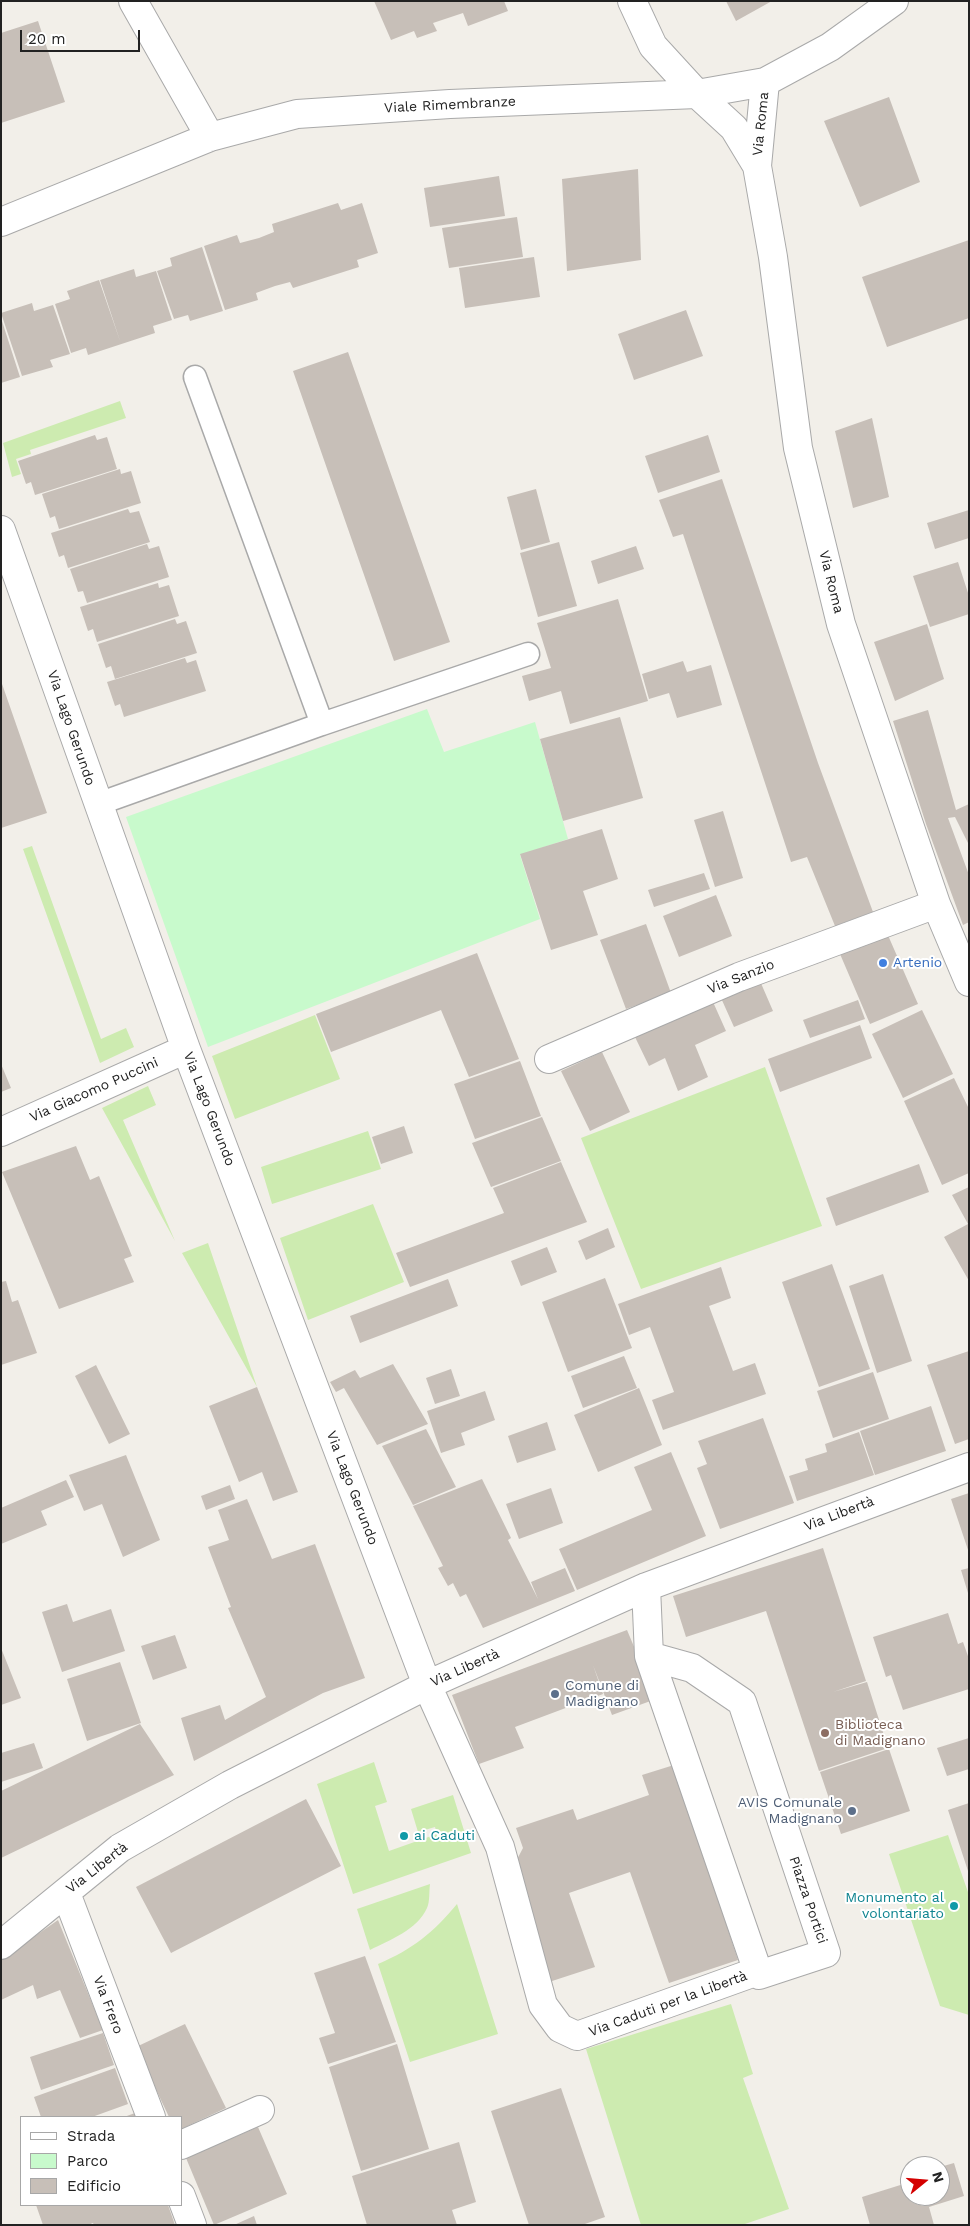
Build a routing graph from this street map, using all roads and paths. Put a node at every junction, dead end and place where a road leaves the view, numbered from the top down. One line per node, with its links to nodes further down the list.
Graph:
1 (133, 1): 6 (street)
2 (632, 1): 5 (street, Via Roma)
3 (894, 1): 4 (street, Viale Rimembranze)
4 (765, 82): 5 (street, Viale Rimembranze); 7 (street, Via Roma)
5 (697, 94): 6 (street, Viale Rimembranze); 7 (street, Via Roma)
6 (210, 137): 8 (street, Viale Rimembranze)
7 (757, 166): 14 (street, Via Roma)
8 (1, 222)
9 (196, 377): 12 (lane)
10 (1, 530): 13 (street, Via Lago Gerundo)
11 (528, 654): 12 (lane)
12 (322, 724): 13 (lane)
13 (98, 804): 16 (street, Via Lago Gerundo)
14 (936, 904): 15 (street, Via Roma); 17 (street, Via Sanzio)
15 (969, 982)
16 (186, 1049): 18 (street, Via Giacomo Puccini); 22 (street, Via Lago Gerundo)
17 (549, 1059)
18 (1, 1132)
19 (969, 1467): 20 (street, Via Libertà)
20 (646, 1587): 21 (street); 22 (street, Via Libertà)
21 (649, 1656): 25 (street); 25 (street, Piazza Portici)
22 (426, 1685): 23 (street, Via Libertà); 25 (street, Via Caduti per la Libertà)
23 (66, 1893): 24 (street, Via Libertà); 27 (street, Via Frero)
24 (1, 1945)
25 (758, 1971)
26 (260, 2110): 28 (street)
27 (151, 2116)
28 (182, 2145)
29 (182, 2199): 30 (street)
30 (192, 2225)

